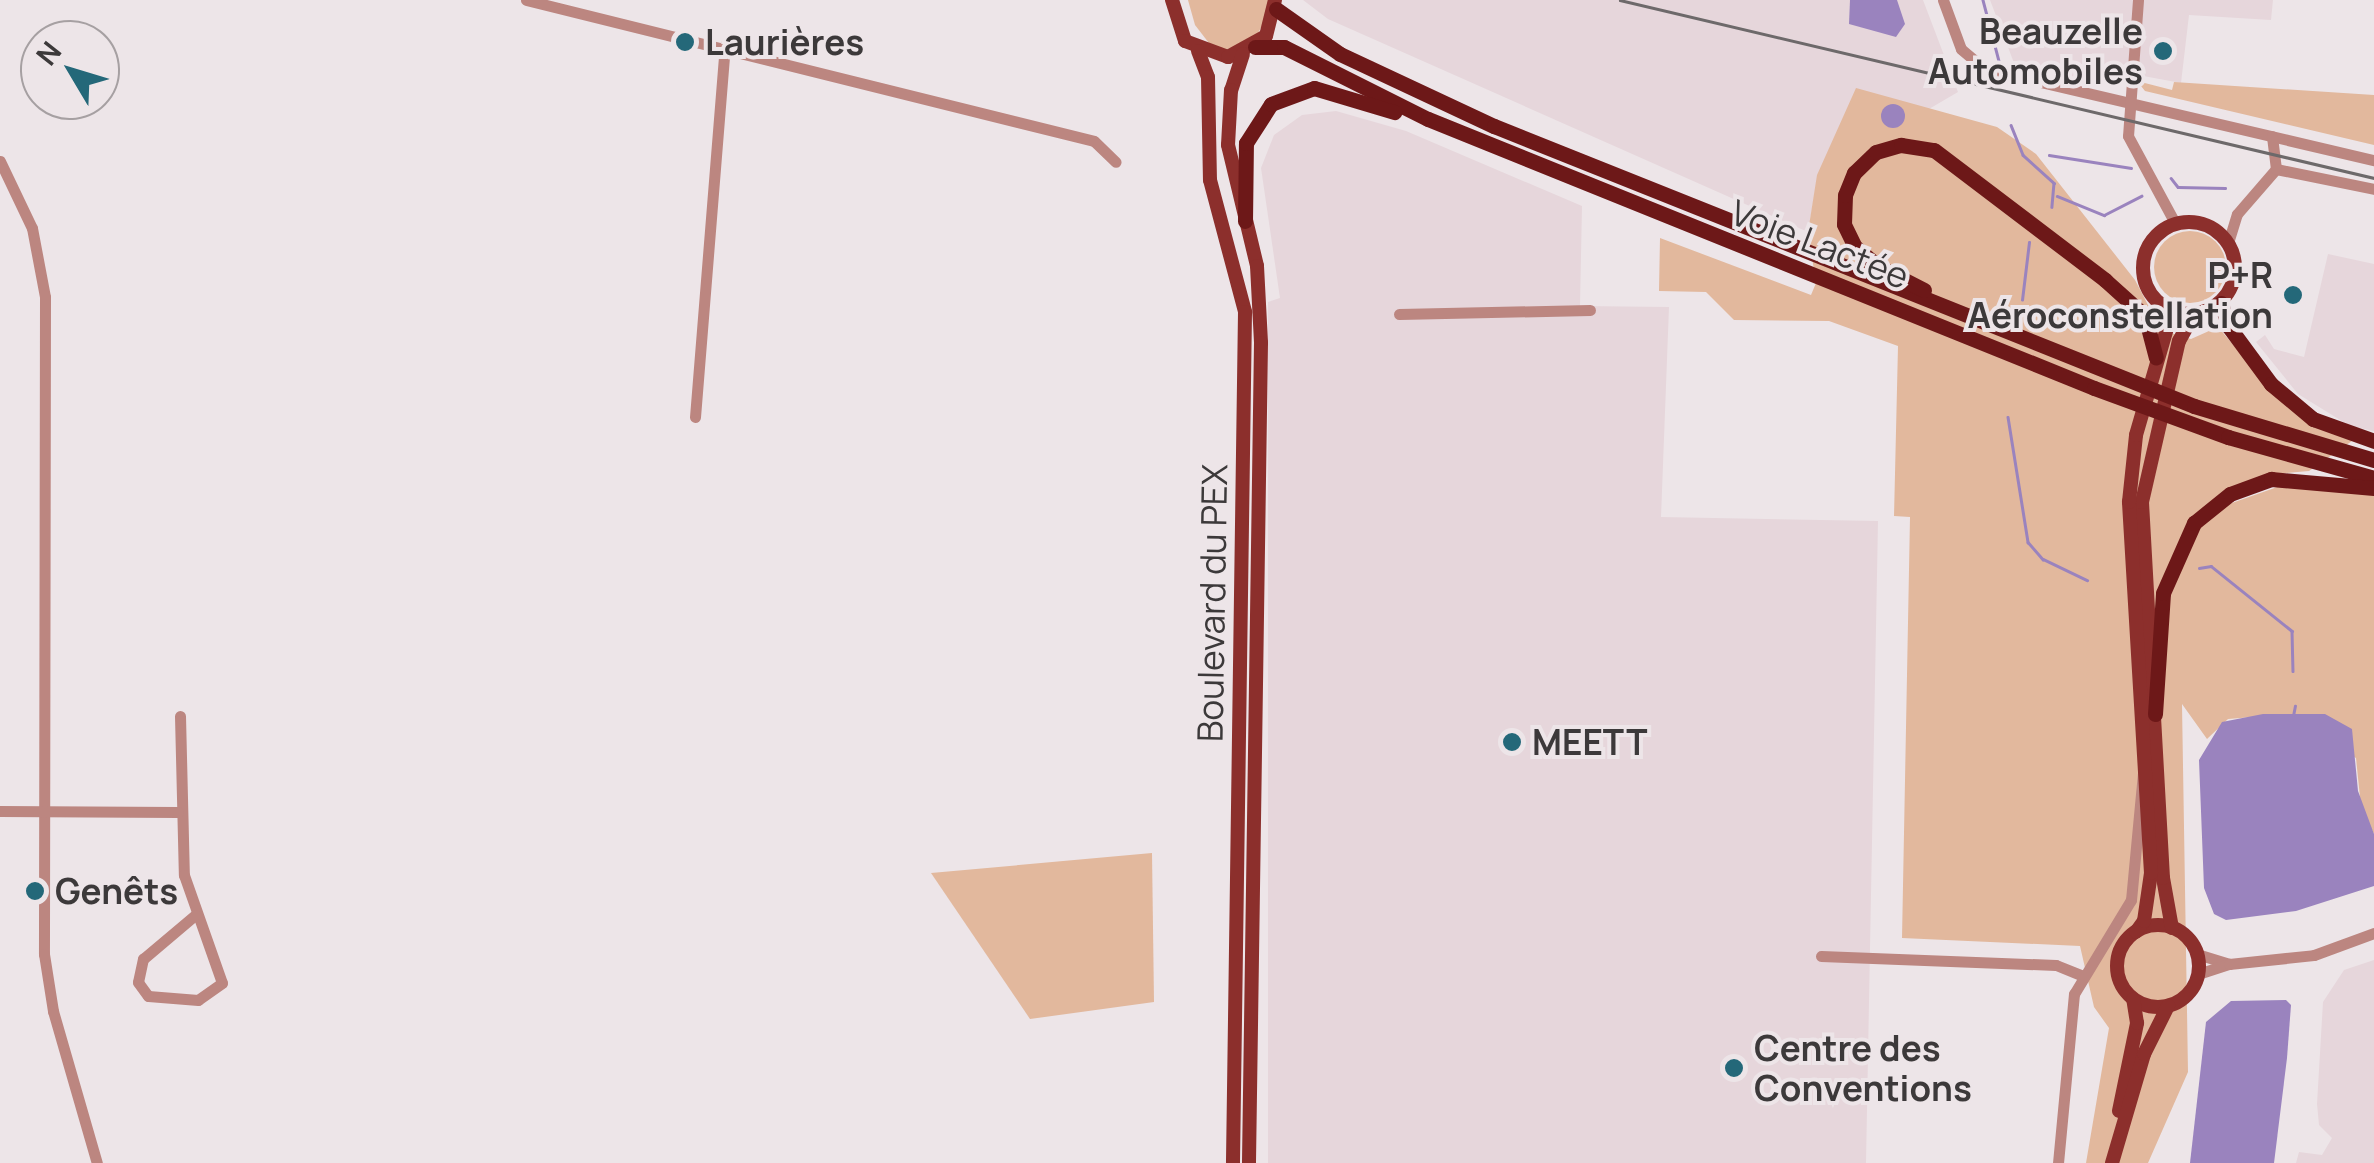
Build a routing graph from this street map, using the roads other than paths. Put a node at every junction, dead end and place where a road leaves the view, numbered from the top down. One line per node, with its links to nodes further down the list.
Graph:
1 (526, 0): 6 (street)
2 (1172, 0): 8 (main road, Boulevard du PEX)
3 (1943, 0): 9 (street)
4 (2138, 0): 9 (street)
5 (1276, 4): 7 (main road, Boulevard du PEX); 21 (highway, Voie Lactée)
6 (725, 45): 14 (street); 27 (street)
7 (1249, 50): 8 (main road); 11 (highway, Voie Lactée); 17 (main road, Boulevard du PEX)
8 (1198, 51): 50 (main road, Boulevard du PEX)
9 (2128, 104): 10 (street); 18 (street)
10 (2272, 136): 12 (street); 15 (street)
11 (1500, 149): 17 (highway); 30 (highway, Voie Lactée)
12 (2374, 160)
13 (0, 161): 36 (street)
14 (1116, 162)
15 (2276, 169): 16 (street); 19 (street)
16 (2374, 188)
17 (1245, 221): 51 (main road, Boulevard du PEX)
18 (2175, 223): 19 (main road); 22 (main road)
19 (2228, 242): 20 (main road)
20 (2221, 303): 25 (main road); 28 (highway)
21 (1935, 304): 26 (highway); 29 (highway, Voie Lactée)
22 (2159, 304): 25 (main road); 26 (main road)
23 (1590, 310): 24 (street)
24 (1399, 314)
25 (2194, 314): 32 (main road)
26 (2156, 358): 34 (main road)
27 (696, 416)
28 (2374, 441)
29 (2374, 460)
30 (2374, 478)
31 (2374, 488): 32 (highway)
32 (2156, 714): 39 (main road)
33 (180, 716): 37 (street)
34 (2144, 773): 40 (main road); 46 (street)
35 (0, 812): 36 (street)
36 (44, 812): 37 (street); 49 (street)
37 (178, 812): 38 (street)
38 (195, 915): 38 (street)
39 (2172, 928): 40 (main road); 42 (main road)
40 (2136, 932): 47 (main road)
41 (2374, 933): 44 (street)
42 (2197, 954): 44 (street); 45 (main road)
43 (1821, 956): 46 (street)
44 (2230, 964): 45 (street)
45 (2198, 974): 48 (main road)
46 (2081, 975): 52 (street)
47 (2133, 999): 48 (main road); 53 (main road)
48 (2168, 1006): 53 (main road)
49 (97, 1163)
50 (1234, 1163)
51 (1249, 1163)
52 (2058, 1163)
53 (2111, 1163)

